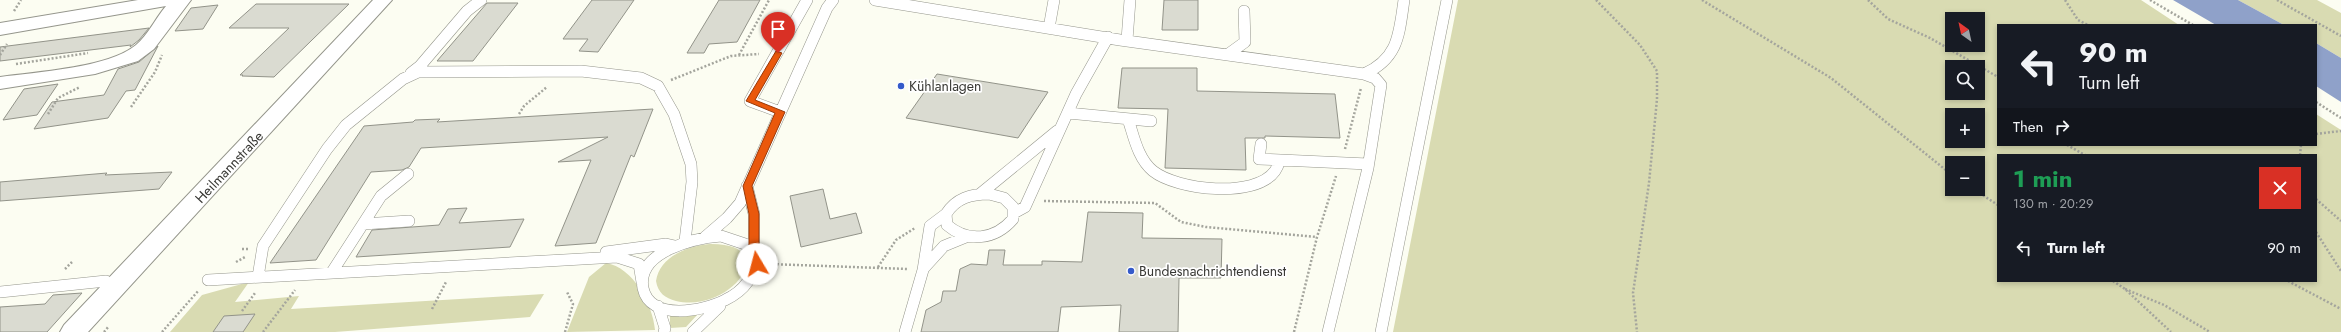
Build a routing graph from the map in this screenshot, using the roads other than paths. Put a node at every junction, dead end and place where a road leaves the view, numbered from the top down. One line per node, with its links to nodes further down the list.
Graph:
1 (170, 0): 14 (street)
2 (182, 0): 20 (street)
3 (384, 0): 50 (street, Heilmannstraße)
4 (481, 0): 19 (lane)
5 (807, 0): 21 (lane)
6 (833, 0): 21 (lane)
7 (875, 0): 13 (lane)
8 (1054, 0): 13 (lane)
9 (1130, 0): 16 (lane)
10 (1404, 0): 18 (lane)
11 (1447, 0): 55 (lane)
12 (1244, 11): 17 (lane)
13 (1049, 28): 15 (lane)
14 (0, 29)
15 (1108, 37): 16 (lane); 22 (lane)
16 (1127, 40): 17 (lane)
17 (1227, 55): 18 (lane)
18 (1364, 74): 28 (lane)
19 (403, 79): 38 (lane); 43 (lane)
20 (0, 83)
21 (780, 112): 30 (lane)
22 (1068, 113): 23 (lane); 25 (lane)
23 (1128, 119): 24 (lane); 27 (lane)
24 (1151, 121)
25 (1060, 128): 31 (lane); 32 (lane)
26 (1261, 144): 27 (lane)
27 (1280, 160): 28 (lane)
28 (1368, 164): 54 (lane)
29 (408, 174): 35 (lane)
30 (747, 186): 37 (lane); 40 (lane)
31 (980, 194): 32 (lane); 33 (lane)
32 (1014, 213): 36 (lane)
33 (946, 214): 36 (lane); 41 (lane)
34 (409, 221): 35 (lane)
35 (362, 224): 42 (lane)
36 (966, 236): 41 (lane)
37 (705, 237): 38 (lane); 40 (lane)
38 (680, 244): 39 (lane); 46 (lane)
39 (588, 258): 42 (lane); 46 (lane)
40 (756, 259): 48 (lane)
41 (922, 270): 53 (lane)
42 (332, 272): 43 (lane)
43 (258, 277): 44 (lane)
44 (208, 280)
45 (106, 282): 47 (lane)
46 (642, 282): 49 (lane)
47 (0, 292)
48 (726, 301): 49 (lane); 52 (lane)
49 (658, 306): 51 (lane)
50 (73, 332)
51 (664, 332)
52 (693, 332)
53 (905, 332)
54 (1328, 332)
55 (1381, 332)

